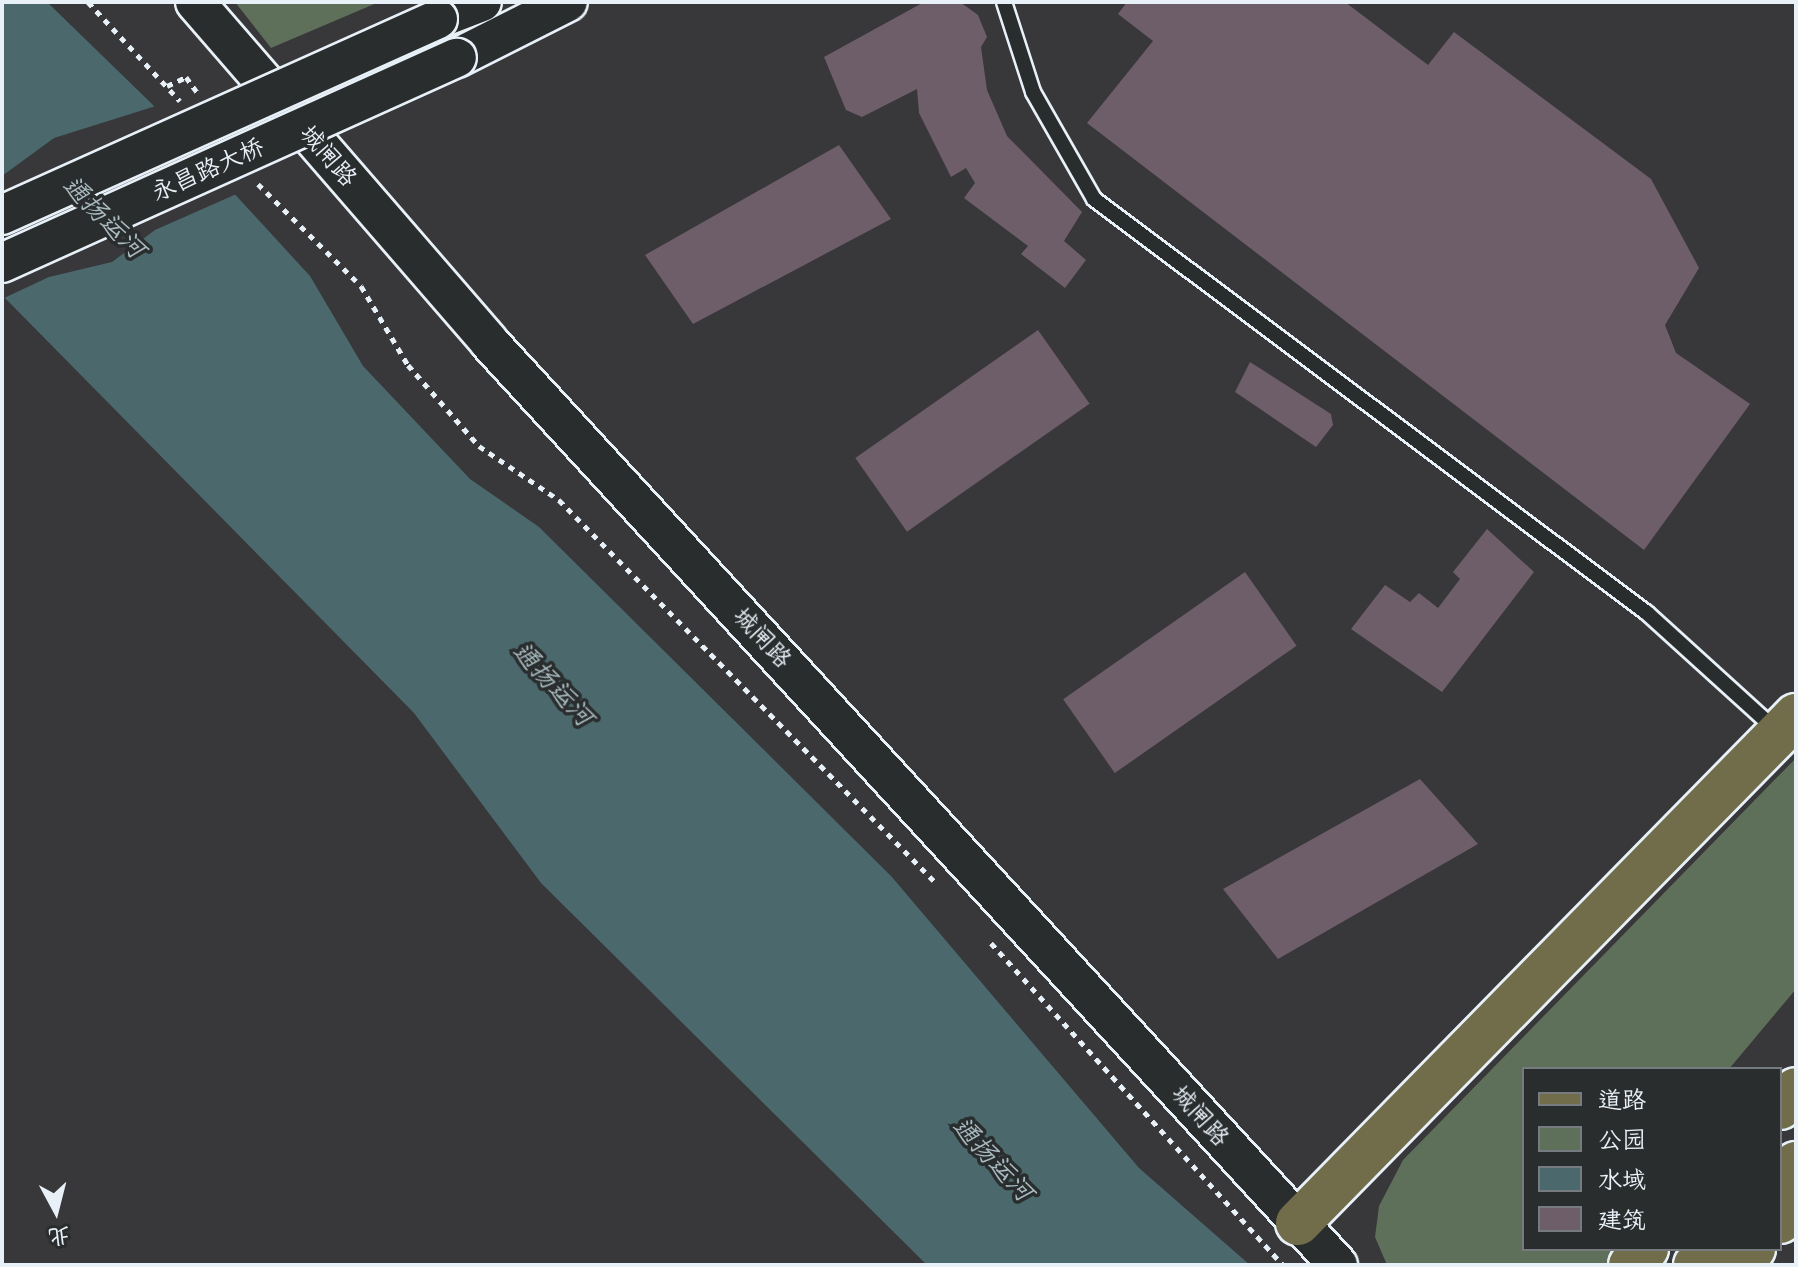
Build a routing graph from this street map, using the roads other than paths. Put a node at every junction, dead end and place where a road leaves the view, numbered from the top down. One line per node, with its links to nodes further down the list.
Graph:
1 (195, 2): 12 (street, 城闸路)
2 (482, 2): 5 (street, 永昌路大桥, bridge)
3 (568, 2): 6 (street, 永昌路大桥, bridge)
4 (1004, 2): 7 (lane)
5 (2, 215)
6 (2, 263)
7 (1788, 725): 12 (main road)
8 (1796, 1090): 9 (main road)
9 (1782, 1105)
10 (1796, 1204): 11 (main road)
11 (1782, 1219)
12 (1298, 1223): 13 (street, 城闸路)
13 (1338, 1265)

